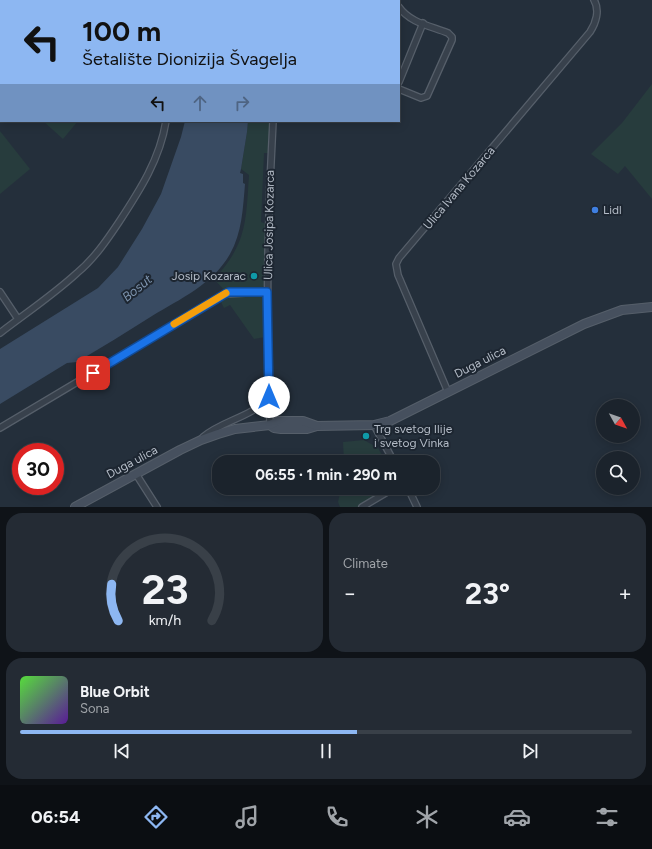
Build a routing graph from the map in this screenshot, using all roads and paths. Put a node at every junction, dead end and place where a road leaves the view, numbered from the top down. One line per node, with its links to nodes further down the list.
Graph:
1 (594, 0): 13 (street, Ulica Ivana Kozarca)
2 (400, 8): 3 (street)
3 (423, 23): 4 (street); 5 (street)
4 (400, 80)
5 (400, 89)
6 (166, 122): 11 (street)
7 (272, 122): 9 (street, Ulica Josipa Kozarca)
8 (0, 292): 11 (street)
9 (267, 292): 14 (street, Ulica Josipa Kozarca); 17 (street)
10 (652, 307): 13 (main road, Duga ulica)
11 (18, 319): 12 (street)
12 (0, 333)
13 (448, 392): 16 (main road, Duga ulica)
14 (269, 397): 15 (street, Ulica Josipa Kozarca); 18 (street, Duga ulica)
15 (270, 425): 16 (main road, Duga ulica); 18 (main road, Duga ulica)
16 (374, 425): 19 (street)
17 (0, 428)
18 (201, 440): 20 (main road, Duga ulica)
19 (390, 455)
20 (136, 474): 23 (main road, Duga ulica); 24 (street)
21 (382, 495): 25 (street)
22 (411, 495): 26 (street)
23 (75, 507)
24 (157, 507)
25 (362, 507)
26 (417, 507)

